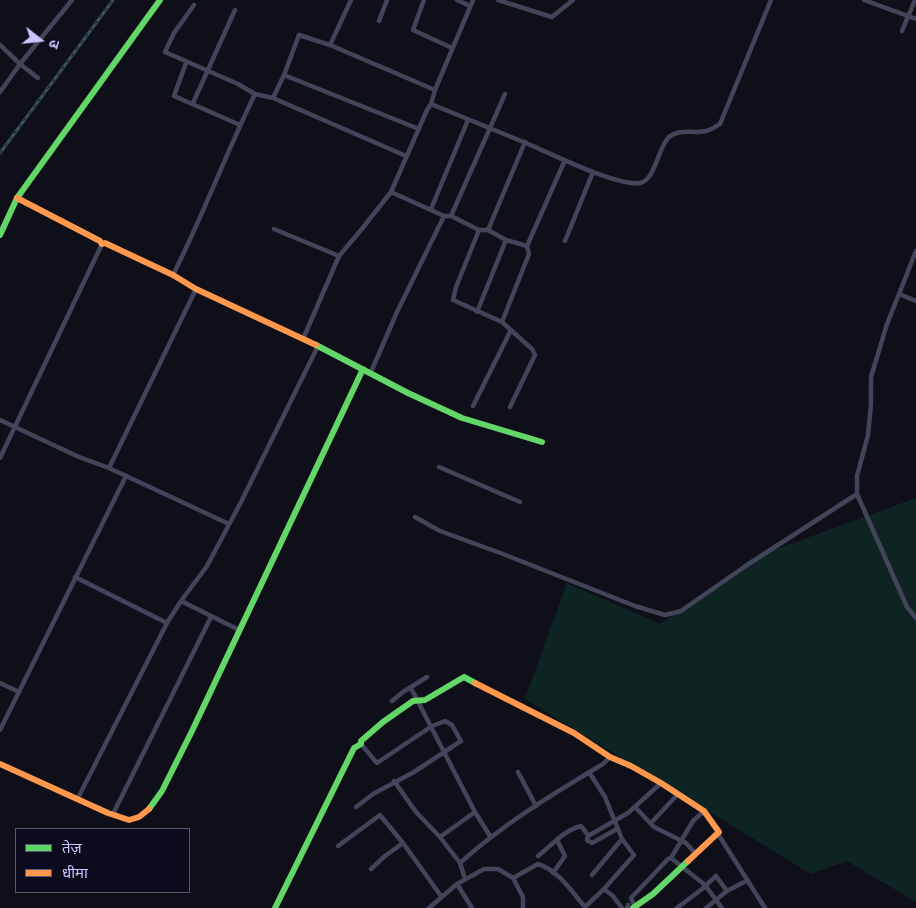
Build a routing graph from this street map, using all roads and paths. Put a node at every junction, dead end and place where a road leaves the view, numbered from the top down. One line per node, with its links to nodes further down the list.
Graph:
1 (72, 0): 24 (street)
2 (160, 0): 44 (street)
3 (351, 0): 21 (street)
4 (387, 0): 18 (street)
5 (424, 0): 22 (street)
6 (457, 0): 14 (street)
7 (473, 0): 14 (street)
8 (498, 0): 9 (street)
9 (573, 0)
10 (771, 0): 42 (street)
11 (864, 0): 16 (street)
12 (915, 0): 16 (street)
13 (194, 5): 23 (street)
14 (470, 6): 22 (street)
15 (235, 10): 25 (street)
16 (909, 16): 17 (street); 19 (street)
17 (916, 19)
18 (379, 20)
19 (902, 31)
20 (0, 45): 24 (street)
21 (330, 45): 26 (street); 28 (street)
22 (452, 48): 28 (street)
23 (186, 63): 25 (street); 33 (street)
24 (20, 64): 27 (street); 29 (street)
25 (207, 71): 30 (street); 33 (street)
26 (284, 75): 32 (street); 38 (street)
27 (38, 78)
28 (435, 90): 34 (street)
29 (0, 92)
30 (255, 94): 32 (street); 36 (street)
31 (505, 94): 37 (street)
32 (273, 98): 40 (street)
33 (193, 103): 36 (street)
34 (431, 104): 35 (street); 38 (street)
35 (468, 120): 37 (street); 45 (street)
36 (240, 125): 58 (street)
37 (490, 128): 39 (street); 47 (street)
38 (419, 129): 40 (street)
39 (525, 142): 41 (street); 50 (street)
40 (406, 156): 43 (street)
41 (565, 160): 42 (street); 55 (street)
42 (593, 172): 53 (street)
43 (391, 192): 45 (street); 57 (street)
44 (17, 198): 51 (street); 54 (street)
45 (431, 209): 46 (street)
46 (444, 216): 47 (street); 68 (street)
47 (451, 216): 49 (street)
48 (274, 229): 57 (street)
49 (479, 230): 50 (street); 62 (street)
50 (488, 230): 52 (street)
51 (0, 235)
52 (506, 240): 55 (street); 62 (street)
53 (565, 241)
54 (102, 244): 58 (street); 72 (street)
55 (527, 246): 63 (street)
56 (916, 251): 60 (street)
57 (339, 256): 65 (street)
58 (173, 275): 59 (street)
59 (196, 289): 65 (street); 76 (street)
60 (899, 294): 61 (street); 78 (street)
61 (916, 301)
62 (477, 312): 63 (street)
63 (502, 322): 64 (street)
64 (511, 330): 69 (street); 70 (street)
65 (303, 339): 66 (street)
66 (318, 346): 67 (street); 81 (street)
67 (363, 369): 68 (street); 87 (street)
68 (371, 372): 73 (street)
69 (473, 406)
70 (510, 407)
71 (0, 420): 72 (street)
72 (14, 427): 74 (street); 76 (street)
73 (542, 442)
74 (0, 458)
75 (439, 467): 79 (street)
76 (109, 468): 77 (street)
77 (126, 476): 81 (street); 82 (street)
78 (857, 494): 80 (street); 85 (street)
79 (520, 502)
80 (415, 517)
81 (229, 524): 83 (street)
82 (75, 577): 86 (street); 91 (street)
83 (181, 601): 84 (street); 86 (street)
84 (210, 617): 87 (street); 111 (street)
85 (916, 618)
86 (167, 623): 105 (street)
87 (239, 630): 111 (street)
88 (427, 677): 90 (street)
89 (0, 683): 91 (street)
90 (411, 688): 92 (street); 93 (street)
91 (19, 692): 95 (street)
92 (419, 700): 94 (street); 96 (street); 98 (street)
93 (392, 701)
94 (432, 726): 96 (street); 97 (street); 97 (street)
95 (0, 730)
96 (361, 744): 142 (street)
97 (445, 753): 102 (street); 110 (street)
98 (610, 757): 101 (street); 103 (street)
99 (0, 764): 105 (street)
100 (518, 772): 106 (street)
101 (589, 772): 106 (street); 112 (street)
102 (394, 781): 107 (street); 118 (street)
103 (661, 783): 104 (street); 108 (street)
104 (678, 794): 109 (street); 113 (street)
105 (78, 798): 111 (street)
106 (536, 806): 117 (street)
107 (356, 807)
108 (636, 807): 112 (street); 113 (street)
109 (704, 811): 115 (street); 121 (street)
110 (475, 812): 117 (street); 118 (street)
111 (112, 814)
112 (615, 820): 114 (street); 116 (street)
113 (651, 823): 121 (street)
114 (618, 829): 116 (street); 120 (street)
115 (718, 834): 124 (street); 134 (street)
116 (588, 835): 119 (street)
117 (490, 836): 127 (street)
118 (440, 837): 127 (street)
119 (557, 840): 125 (street); 130 (street)
120 (622, 840): 131 (street); 137 (street)
121 (680, 841): 124 (street); 126 (street)
122 (403, 843): 123 (street); 129 (street); 139 (street)
123 (338, 846)
124 (696, 854): 128 (street)
125 (538, 856)
126 (671, 858): 128 (street); 141 (street)
127 (460, 863): 133 (street)
128 (683, 868): 136 (street); 141 (street)
129 (371, 869)
130 (554, 873): 132 (street); 137 (street)
131 (592, 876)
132 (513, 878): 133 (street); 145 (street)
133 (465, 879): 135 (street)
134 (748, 880): 138 (street); 150 (street)
135 (457, 884): 139 (street); 144 (street)
136 (705, 886): 138 (street); 140 (street); 147 (street)
137 (604, 890): 146 (street)
138 (728, 892): 140 (street)
139 (441, 896): 143 (street)
140 (717, 900): 148 (street); 149 (street)
141 (631, 907)
142 (275, 908)
143 (429, 908)
144 (472, 908)
145 (523, 908)
146 (622, 908)
147 (677, 908)
148 (706, 908)
149 (722, 908)
150 (765, 908)

